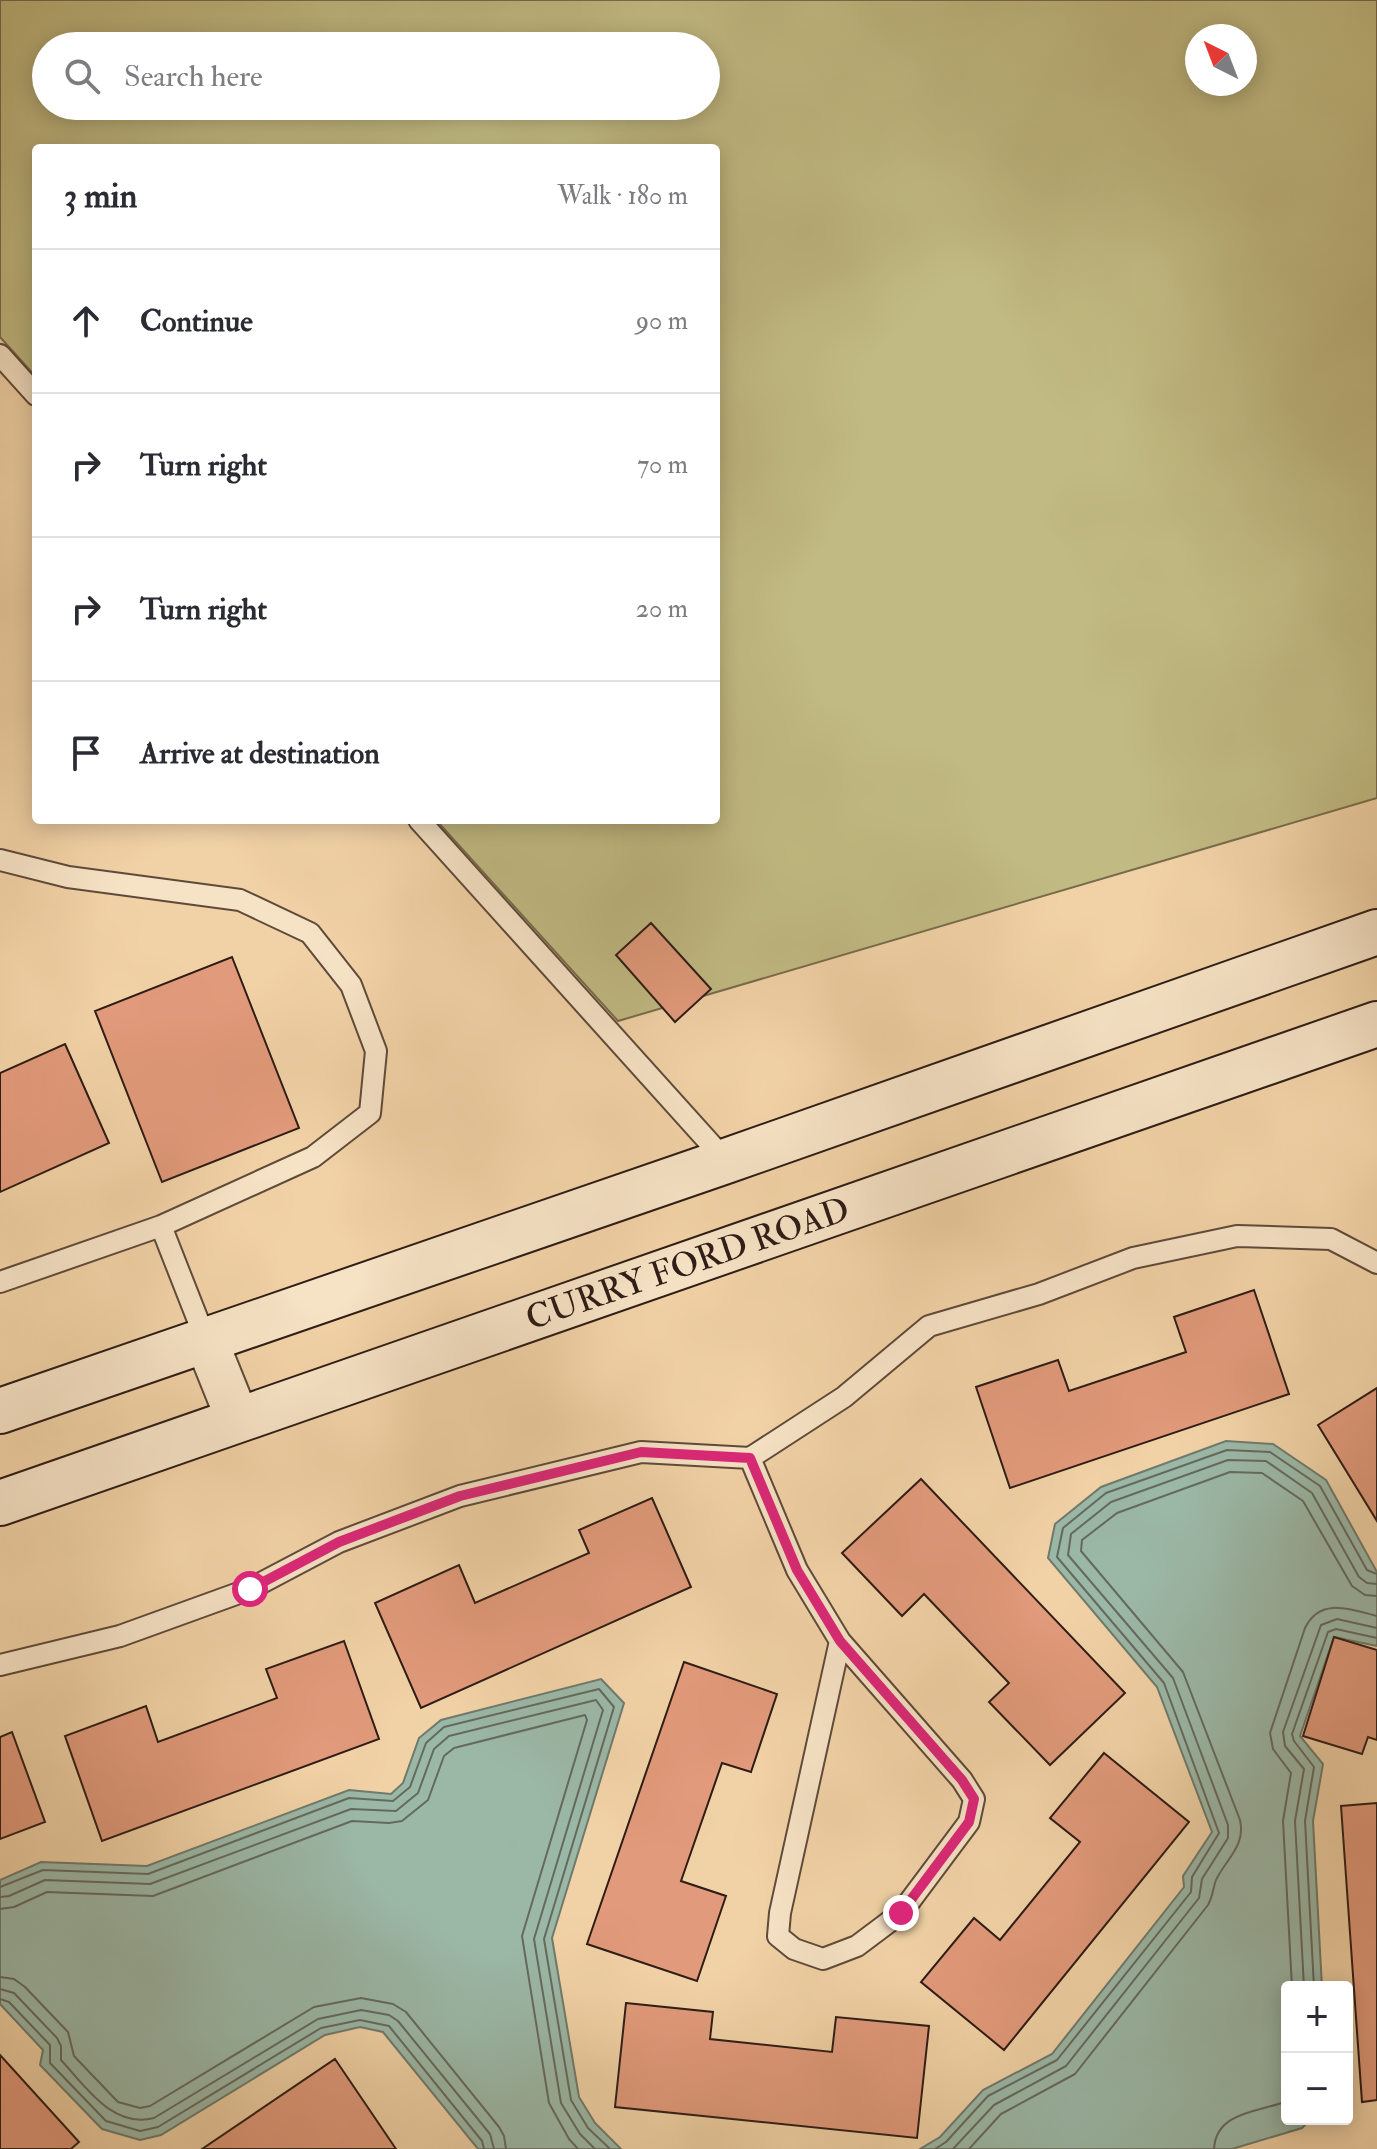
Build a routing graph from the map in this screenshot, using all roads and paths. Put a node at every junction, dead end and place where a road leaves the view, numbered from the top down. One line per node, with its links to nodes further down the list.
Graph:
1 (0, 355): 2 (lane)
2 (32, 391)
3 (423, 824): 7 (lane)
4 (0, 860): 8 (lane)
5 (1377, 932): 7 (main road)
6 (1377, 1024): 13 (main road, CURRY FORD ROAD)
7 (726, 1161): 11 (main road)
8 (161, 1226): 10 (lane); 11 (lane)
9 (1377, 1263): 14 (lane)
10 (0, 1282)
11 (205, 1338): 12 (main road); 13 (street)
12 (0, 1411)
13 (238, 1420): 15 (main road, CURRY FORD ROAD)
14 (750, 1458): 16 (lane); 17 (lane)
15 (0, 1503)
16 (840, 1641): 16 (lane)
17 (0, 1665)

